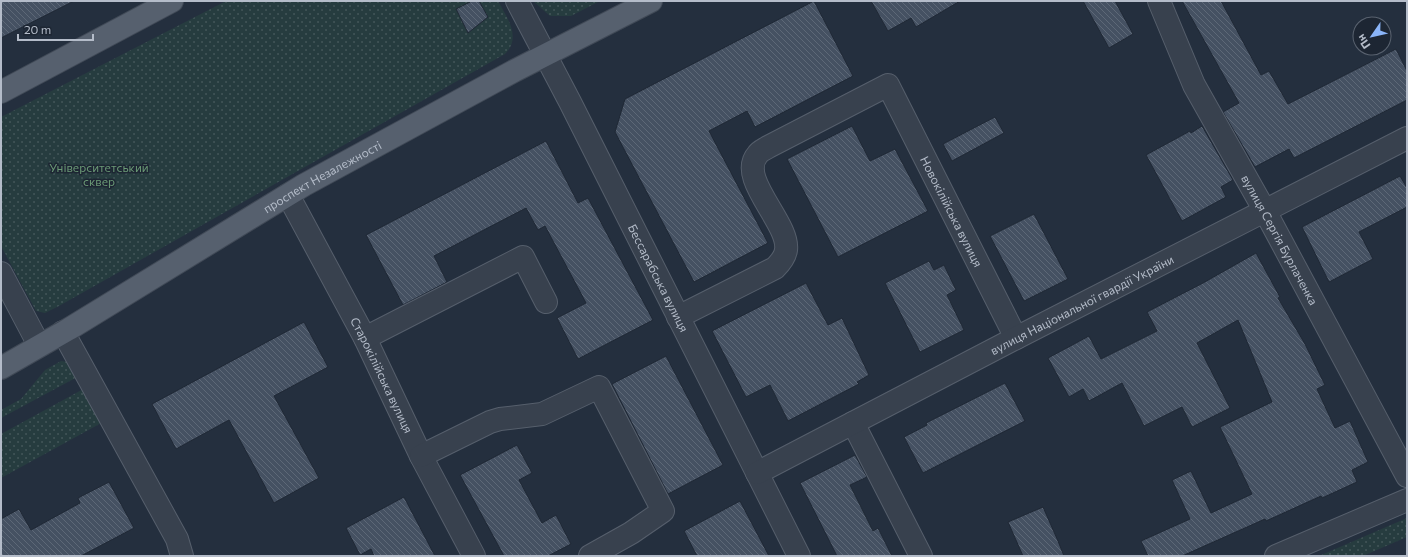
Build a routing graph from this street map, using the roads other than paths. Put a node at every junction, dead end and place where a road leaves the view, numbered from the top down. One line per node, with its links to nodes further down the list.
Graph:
1 (172, 1): 6 (main road)
2 (517, 1): 5 (street, Бессарабська вулиця)
3 (651, 1): 5 (main road, проспект Незалежності)
4 (1159, 1): 9 (street, вулиця Сергія Бурлаченка)
5 (546, 56): 8 (main road, проспект Незалежності); 12 (street, Бессарабська вулиця)
6 (1, 92)
7 (1407, 138): 9 (street, вулиця Національної гвардії України)
8 (288, 196): 13 (main road, проспект Незалежності); 14 (street, Старокілійська вулиця)
9 (1265, 211): 15 (street, вулиця Національної гвардії України); 21 (street, вулиця Сергія Бурлаченка)
10 (1, 273): 16 (street)
11 (546, 302): 14 (street)
12 (678, 317): 15 (street, Новокілійська вулиця); 20 (street, Бессарабська вулиця)
13 (63, 332): 16 (main road, проспект Незалежності); 24 (street)
14 (365, 338): 19 (street, Старокілійська вулиця)
15 (1016, 338): 18 (street, вулиця Національної гвардії України)
16 (39, 345): 17 (main road, проспект Незалежності)
17 (1, 368)
18 (853, 423): 20 (street, вулиця Національної гвардії України); 27 (street)
19 (421, 456): 23 (street); 25 (street, Старокілійська вулиця)
20 (757, 473): 26 (street, Бессарабська вулиця)
21 (1407, 476)
22 (1407, 500): 28 (street)
23 (594, 555)
24 (182, 556)
25 (474, 556)
26 (800, 556)
27 (921, 556)
28 (1276, 556)

